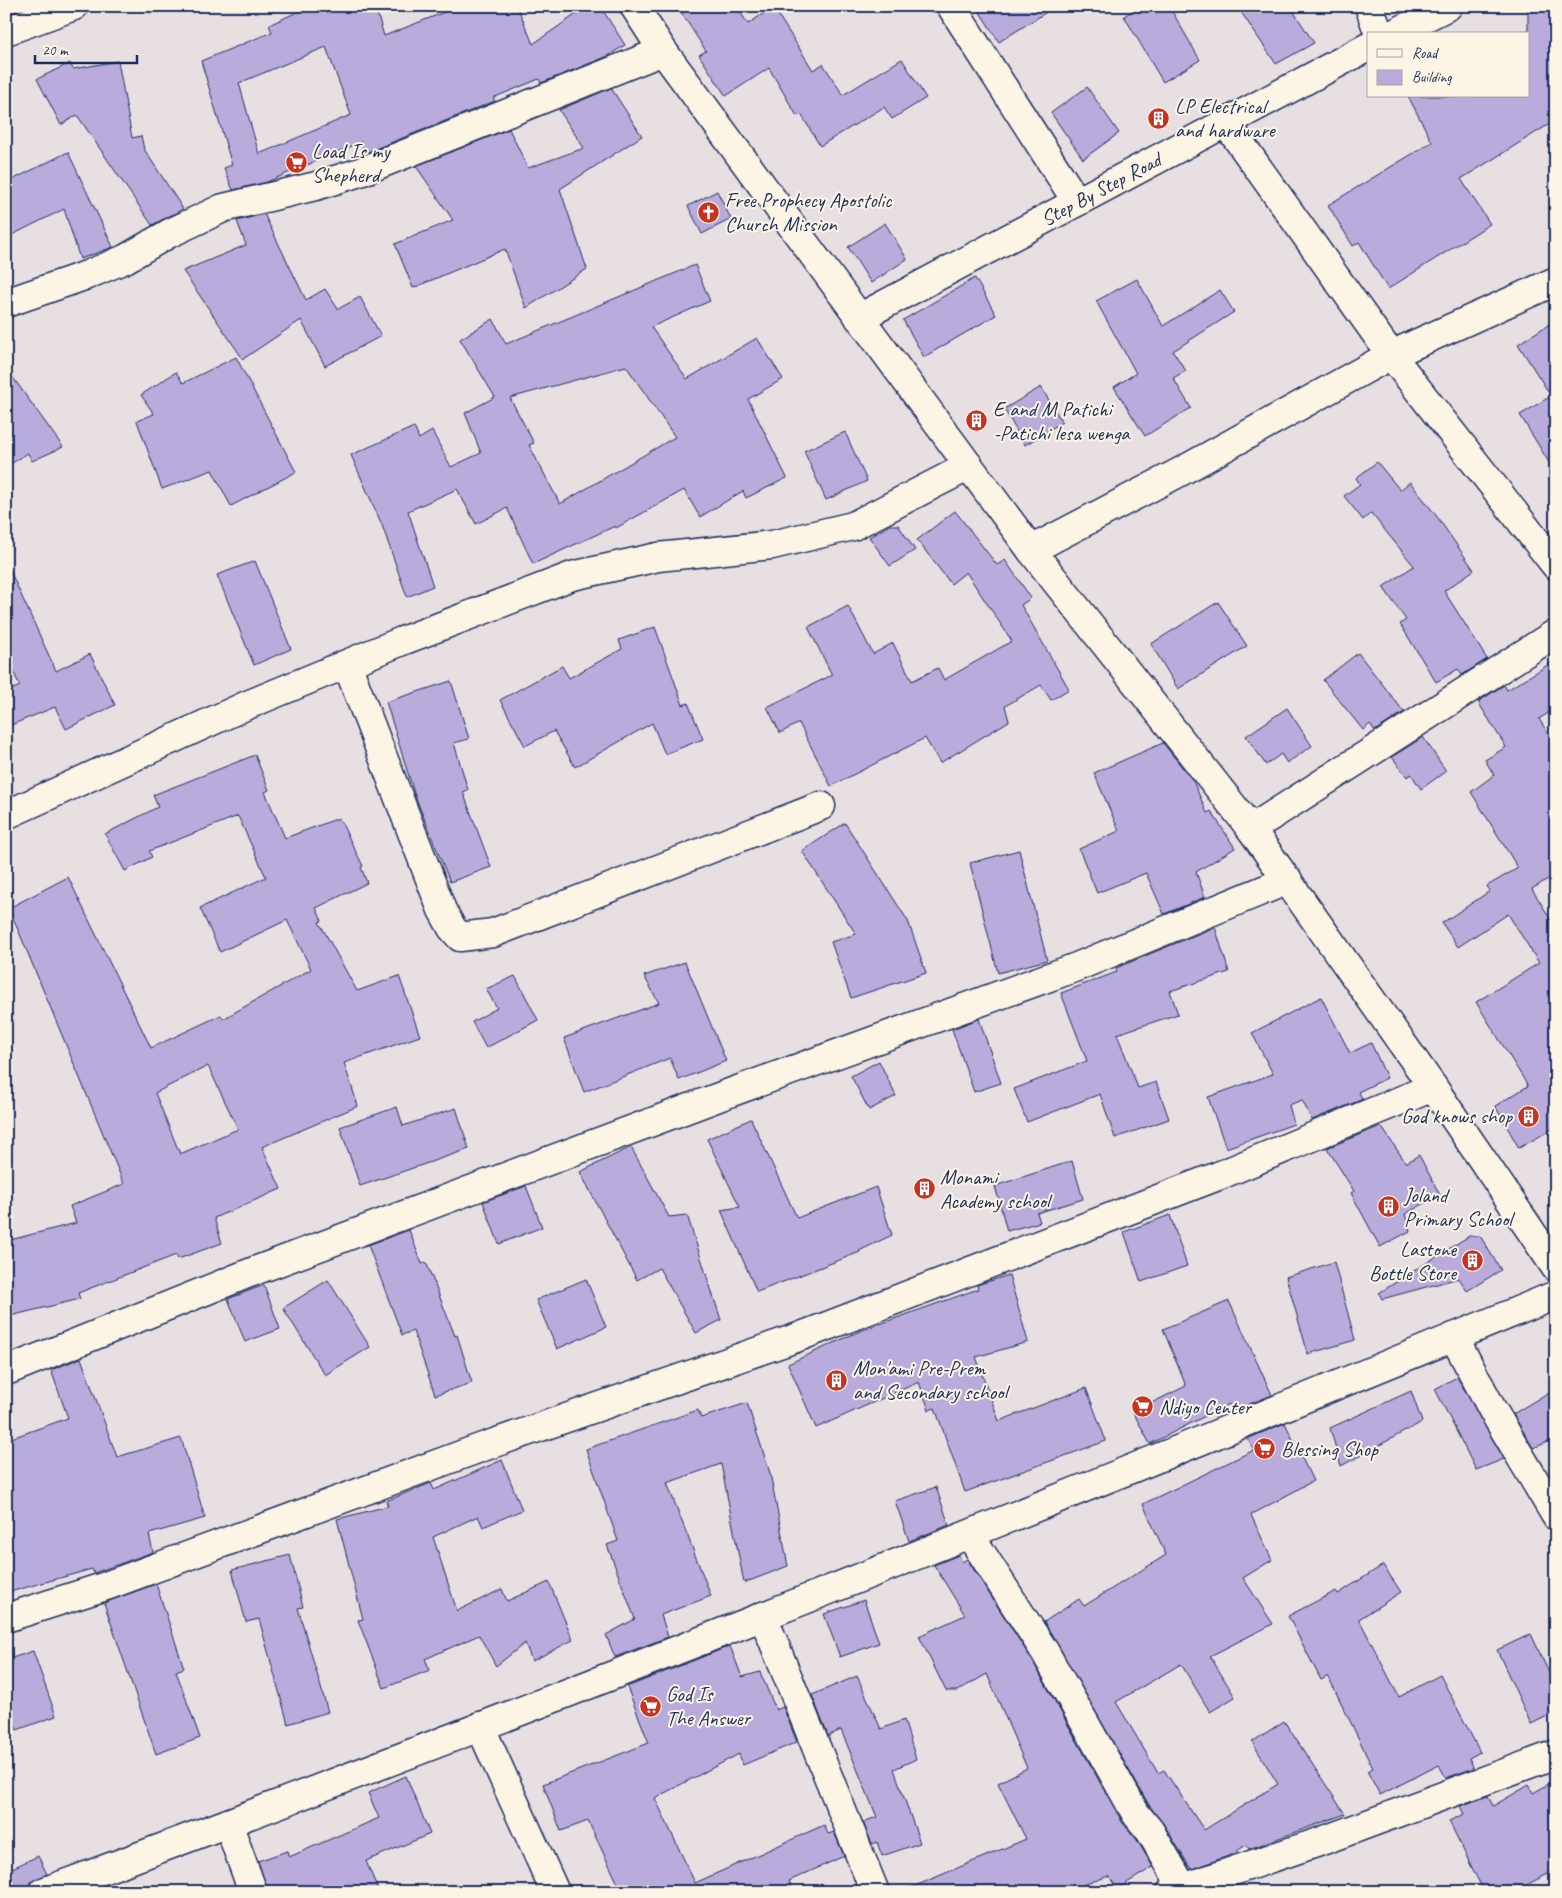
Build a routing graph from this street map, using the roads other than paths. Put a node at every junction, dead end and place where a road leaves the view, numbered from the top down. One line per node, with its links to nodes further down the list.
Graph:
1 (74, 6): 6 (street)
2 (634, 6): 10 (street)
3 (951, 6): 12 (street)
4 (1369, 6): 7 (street)
5 (1448, 6): 8 (street)
6 (6, 31)
7 (1378, 32)
8 (1397, 32)
9 (1367, 48): 11 (street, Step By Step Road)
10 (663, 52): 14 (street); 15 (street)
11 (1226, 123): 12 (street, Step By Step Road); 16 (street)
12 (1077, 202): 15 (street, Step By Step Road)
13 (1556, 280): 16 (street)
14 (6, 303)
15 (859, 318): 17 (street)
16 (1392, 355): 18 (street); 19 (street)
17 (969, 466): 18 (street); 21 (street)
18 (1031, 550): 24 (street)
19 (1556, 566)
20 (1556, 633): 24 (street)
21 (347, 664): 22 (street); 23 (street)
22 (821, 806)
23 (6, 815)
24 (1251, 829): 25 (street)
25 (1288, 880): 26 (street); 30 (street)
26 (1433, 1087): 27 (street); 34 (street)
27 (1556, 1268)
28 (1556, 1296): 29 (street)
29 (1454, 1337): 31 (street); 32 (street)
30 (6, 1371)
31 (1556, 1516)
32 (970, 1535): 33 (street); 38 (street)
33 (763, 1616): 35 (street); 42 (street)
34 (6, 1618)
35 (480, 1726): 37 (street); 41 (street)
36 (1556, 1754): 38 (street)
37 (228, 1824): 39 (street); 40 (street)
38 (1177, 1890)
39 (43, 1892)
40 (253, 1892)
41 (555, 1892)
42 (875, 1892)

